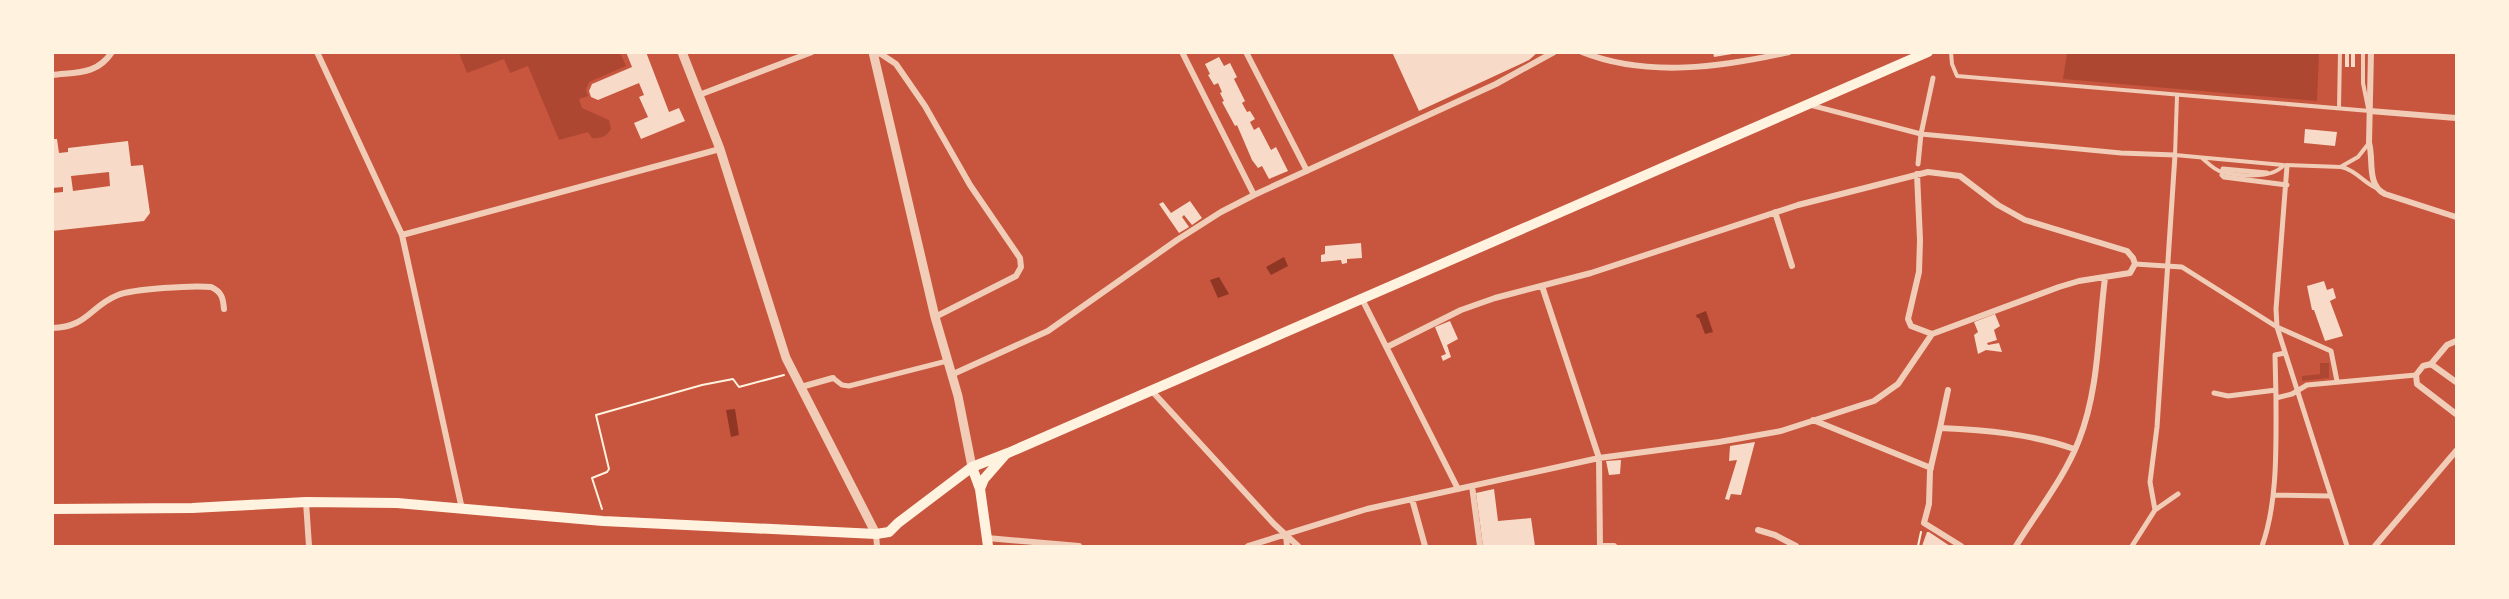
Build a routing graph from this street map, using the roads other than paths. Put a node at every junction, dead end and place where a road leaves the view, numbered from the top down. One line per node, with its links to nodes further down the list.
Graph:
1 (112, 52): 16 (street)
2 (317, 52): 40 (street)
3 (682, 52): 18 (street)
4 (812, 52): 18 (street)
5 (1182, 52): 37 (street)
6 (1246, 52): 32 (street)
7 (1554, 52): 32 (street)
8 (1582, 52): 9 (street)
9 (1789, 52)
10 (1950, 52): 19 (lane)
11 (2340, 52): 21 (lane)
12 (2363, 52): 22 (lane)
13 (2371, 52): 22 (street)
14 (874, 53): 48 (street); 48 (street)
15 (1927, 53): 20 (main road)
16 (52, 75)
17 (1934, 78): 24 (street)
18 (699, 95): 26 (street)
19 (2177, 96): 21 (lane); 27 (lane)
20 (1808, 104): 24 (street); 46 (main road)
21 (2339, 108): 22 (lane)
22 (2370, 111): 23 (street); 25 (street)
23 (2457, 118)
24 (1921, 134): 27 (street); 29 (street)
25 (2369, 143): 31 (lane); 36 (street)
26 (720, 149): 40 (street); 62 (street)
27 (2175, 155): 28 (lane); 42 (street)
28 (2200, 157): 30 (lane); 30 (lane)
29 (1918, 164)
30 (2285, 166): 31 (lane); 35 (street)
31 (2341, 167): 36 (lane)
32 (1307, 171): 37 (street)
33 (2267, 173): 35 (street)
34 (1917, 174): 38 (street); 41 (street); 51 (street)
35 (2287, 184): 50 (street)
36 (2376, 188): 39 (street)
37 (1254, 195): 57 (street)
38 (1775, 212): 43 (street); 45 (street)
39 (2457, 216)
40 (402, 235): 87 (street)
41 (2135, 264): 42 (street); 44 (street)
42 (2168, 265): 50 (street); 88 (street)
43 (1792, 266)
44 (2105, 278): 51 (street); 72 (street)
45 (1542, 286): 53 (street); 75 (street)
46 (1362, 299): 53 (street); 63 (main road)
47 (224, 309): 49 (street)
48 (935, 317): 55 (street)
49 (52, 327)
50 (2277, 327): 54 (street); 60 (street)
51 (1932, 334): 70 (street)
52 (2457, 341): 56 (street)
53 (1387, 347): 80 (street)
54 (2285, 353): 65 (street); 66 (street)
55 (947, 361): 57 (street); 59 (street)
56 (2431, 364): 58 (street); 61 (street)
57 (951, 375): 76 (street)
58 (2416, 375): 60 (street); 69 (street)
59 (833, 378): 62 (street)
60 (2337, 381): 66 (street)
61 (2457, 382)
62 (801, 387): 90 (street)
63 (1151, 390): 74 (main road); 91 (street)
64 (1948, 390): 71 (street)
65 (2276, 390): 67 (street); 68 (street)
66 (2296, 392): 68 (street); 83 (street)
67 (2214, 393)
68 (2276, 398): 82 (street)
69 (2457, 414)
70 (1812, 420): 75 (street); 77 (street)
71 (1940, 428): 72 (street); 77 (street)
72 (2074, 449): 105 (street)
73 (2457, 451): 109 (street)
74 (1008, 453): 76 (main road); 79 (main road)
75 (1599, 458): 78 (street); 101 (street)
76 (972, 467): 79 (main road); 90 (main road)
77 (1931, 468): 104 (street)
78 (1472, 486): 80 (street); 100 (street)
79 (980, 489): 92 (main road)
80 (1458, 489): 84 (street)
81 (2178, 494): 88 (street)
82 (2274, 495): 83 (street); 107 (street)
83 (2330, 496): 108 (street)
84 (1412, 499): 91 (street); 99 (street)
85 (306, 502): 86 (main road); 87 (main road); 93 (street)
86 (52, 509)
87 (462, 510): 90 (main road)
88 (2155, 510): 106 (street)
89 (1758, 530): 103 (street)
90 (876, 534): 94 (street)
91 (1286, 534): 96 (street); 97 (street); 98 (street)
92 (987, 542): 95 (street)
93 (309, 546)
94 (877, 546)
95 (1079, 546)
96 (1248, 546)
97 (1287, 546)
98 (1298, 546)
99 (1425, 546)
100 (1480, 546)
101 (1599, 546): 102 (street)
102 (1614, 546)
103 (1796, 546)
104 (1961, 546)
105 (2016, 546)
106 (2132, 546)
107 (2262, 546)
108 (2347, 546)
109 (2375, 546)

